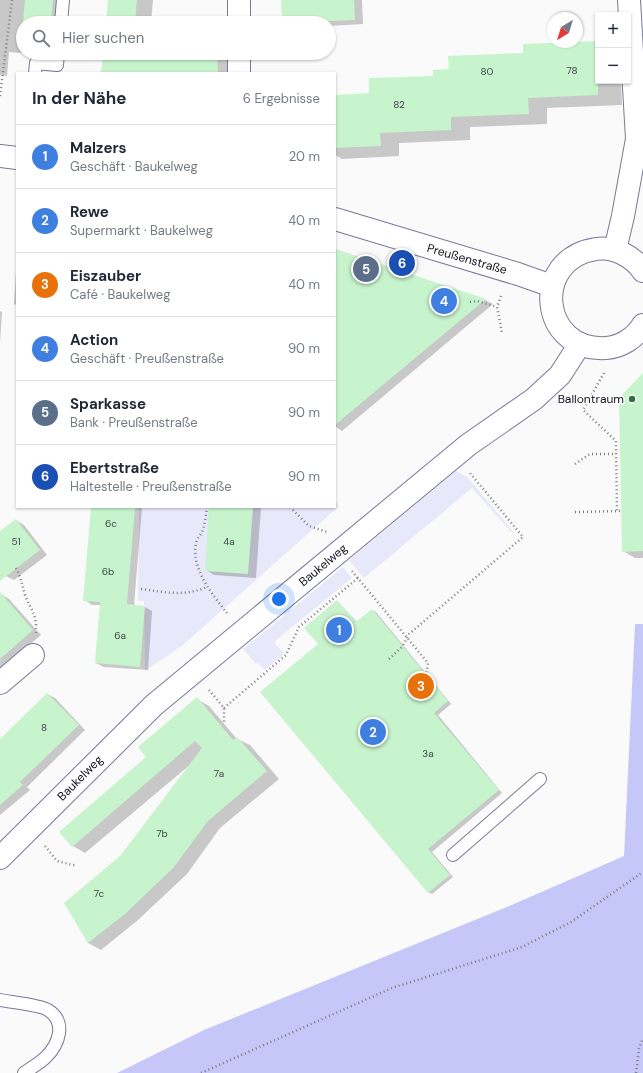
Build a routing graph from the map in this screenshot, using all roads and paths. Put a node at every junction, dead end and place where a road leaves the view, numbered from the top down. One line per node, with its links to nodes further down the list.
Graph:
1 (12, 0): 11 (path)
2 (63, 0): 5 (lane)
3 (239, 0): 6 (street)
4 (629, 0): 16 (street)
5 (62, 16)
6 (239, 16)
7 (57, 60): 9 (lane)
8 (239, 60): 10 (street)
9 (36, 72)
10 (239, 72)
11 (0, 83): 12 (path)
12 (0, 96)
13 (0, 156): 14 (street)
14 (16, 158)
15 (336, 219): 18 (street, Preußenstraße)
16 (615, 250): 17 (street); 18 (street)
17 (643, 271)
18 (552, 286): 24 (street)
19 (501, 296): 21 (path)
20 (470, 302): 21 (path)
21 (497, 307): 23 (path)
22 (643, 325): 24 (street)
23 (502, 333)
24 (580, 344): 27 (street, Baukelweg)
25 (605, 372): 26 (path)
26 (616, 454): 28 (path); 31 (path)
27 (455, 456): 41 (path); 44 (street, Baukelweg)
28 (575, 464)
29 (207, 508): 38 (path)
30 (291, 508): 34 (path)
31 (617, 511): 32 (path); 33 (path)
32 (621, 511)
33 (575, 512)
34 (329, 532)
35 (16, 568): 42 (path)
36 (354, 572): 37 (path)
37 (358, 578): 41 (path); 47 (path)
38 (207, 587): 39 (path); 40 (path)
39 (140, 589)
40 (229, 615)
41 (406, 636): 43 (path); 45 (path)
42 (33, 655): 46 (street)
43 (389, 659)
44 (194, 672): 47 (path); 50 (street, Baukelweg)
45 (426, 675)
46 (0, 683)
47 (224, 708): 48 (path)
48 (224, 722)
49 (540, 779): 51 (lane)
50 (30, 828): 52 (street, Baukelweg); 53 (path)
51 (453, 855)
52 (0, 858)
53 (77, 866)
54 (643, 872): 58 (path)
55 (0, 1000): 57 (lane)
56 (643, 1038): 59 (path)
57 (24, 1073)
58 (201, 1073)
59 (636, 1073)

